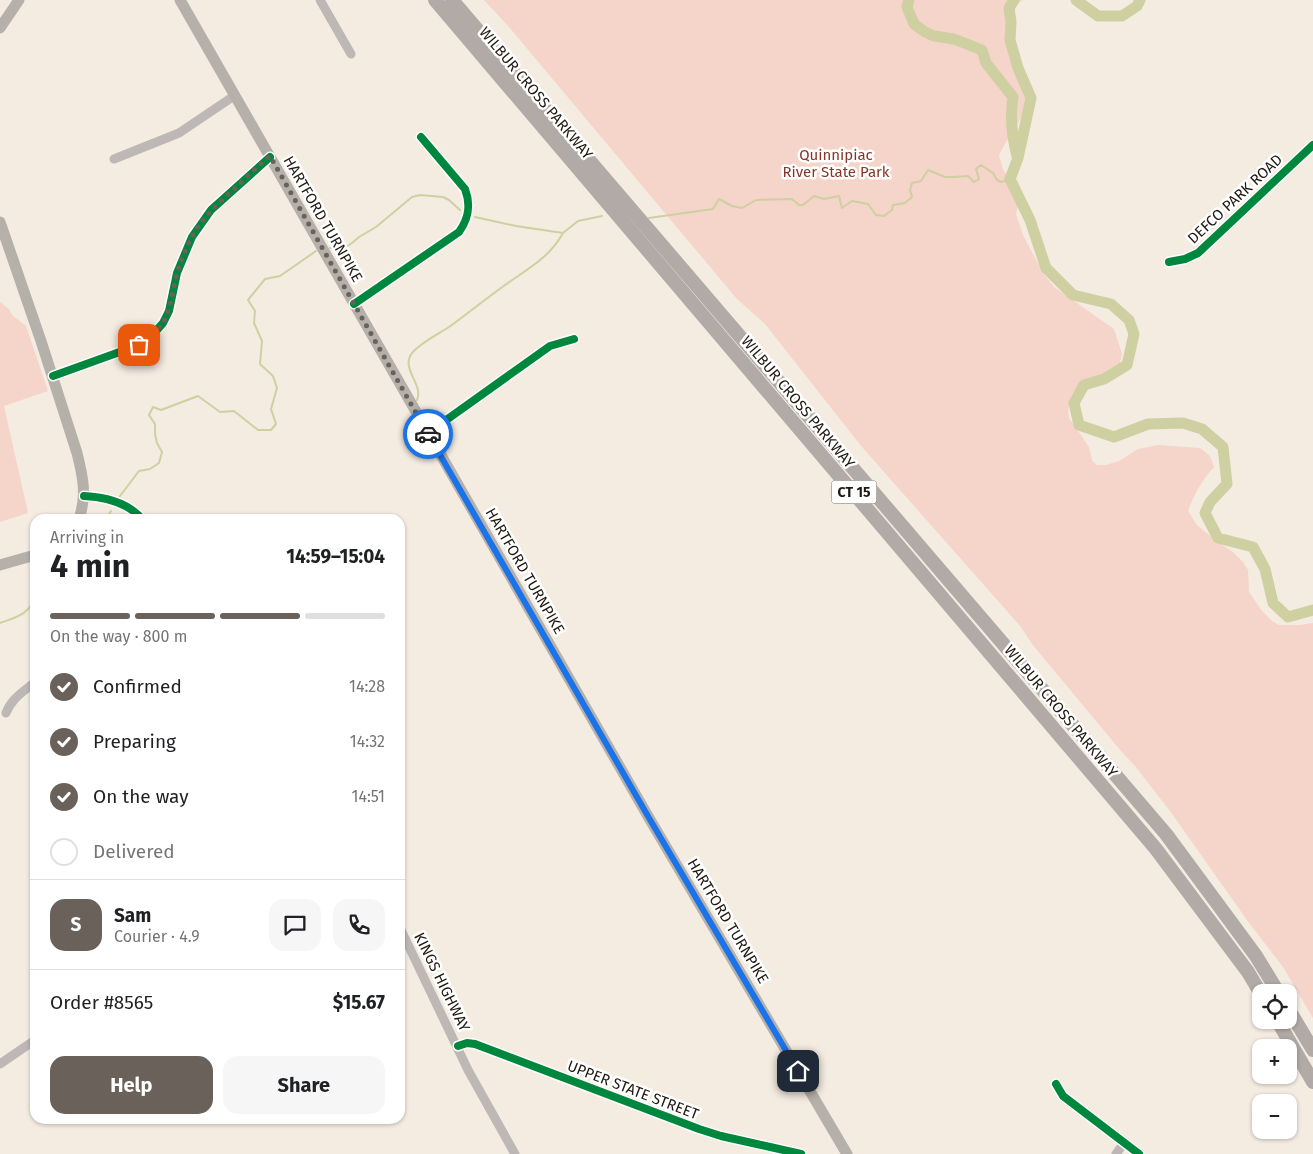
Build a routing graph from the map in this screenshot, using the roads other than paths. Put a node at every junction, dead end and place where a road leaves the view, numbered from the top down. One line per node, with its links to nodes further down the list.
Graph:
1 (19, 0): 6 (main road)
2 (180, 0): 8 (main road, HARTFORD TURNPIKE)
3 (320, 0): 7 (street)
4 (435, 0): 27 (highway, WILBUR CROSS PARKWAY / CT 15)
5 (452, 0): 28 (highway, WILBUR CROSS PARKWAY / CT 15)
6 (0, 28)
7 (351, 54)
8 (234, 96): 11 (main road, HARTFORD TURNPIKE); 12 (street)
9 (421, 137): 15 (street)
10 (1313, 145): 14 (street, DEFCO PARK ROAD)
11 (270, 156): 15 (main road, HARTFORD TURNPIKE); 17 (street)
12 (114, 159)
13 (0, 222): 17 (main road)
14 (1169, 262)
15 (354, 304): 18 (main road, HARTFORD TURNPIKE)
16 (574, 339): 18 (street)
17 (53, 376): 19 (main road)
18 (428, 433): 40 (main road, HARTFORD TURNPIKE)
19 (84, 496): 20 (main road); 21 (street)
20 (80, 514)
21 (136, 514)
22 (30, 557): 23 (main road)
23 (0, 566)
24 (30, 686): 25 (street)
25 (6, 713)
26 (405, 938): 32 (street, KINGS HIGHWAY)
27 (1255, 984)
28 (1273, 984)
29 (1297, 1023): 33 (highway)
30 (1282, 1029): 35 (highway)
31 (30, 1043): 34 (street)
32 (458, 1046): 38 (street, KINGS HIGHWAY); 39 (street, UPPER STATE STREET)
33 (1313, 1050)
34 (0, 1064)
35 (1313, 1082)
36 (1056, 1084): 37 (street)
37 (1124, 1143): 41 (street); 42 (street)
38 (515, 1154)
39 (801, 1154)
40 (847, 1154)
41 (1116, 1154)
42 (1139, 1154)

